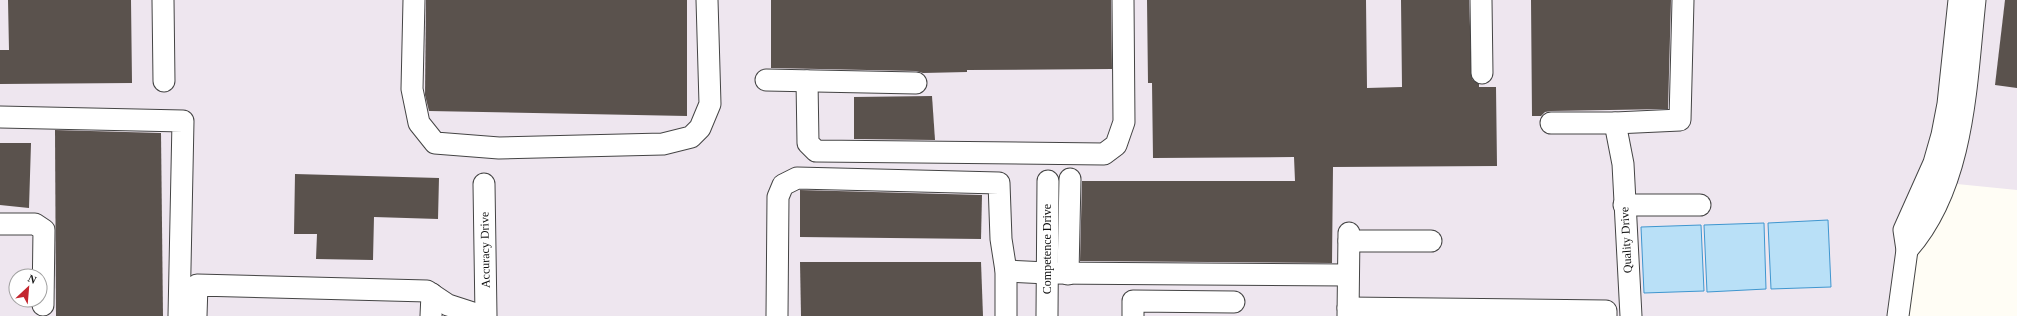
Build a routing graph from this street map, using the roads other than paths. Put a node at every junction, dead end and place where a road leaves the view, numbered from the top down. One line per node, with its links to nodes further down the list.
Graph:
1 (163, 0): 12 (street)
2 (414, 0): 3 (street)
3 (707, 0)
4 (1123, 0): 11 (street)
5 (1481, 0): 9 (street)
6 (1683, 0): 16 (street)
7 (1959, 0): 24 (street)
8 (1975, 0): 24 (street)
9 (1482, 72)
10 (766, 80): 11 (street)
11 (807, 81): 13 (street)
12 (164, 82)
13 (916, 83)
14 (0, 117): 33 (street)
15 (1551, 123): 16 (street)
16 (1615, 123): 20 (street, Quality Drive)
17 (1070, 179): 28 (street)
18 (1048, 181): 27 (street, Competence Drive)
19 (484, 184): 37 (street, Accuracy Drive)
20 (1624, 205): 21 (street); 43 (street, Quality Drive)
21 (1700, 205)
22 (0, 224): 25 (street)
23 (1431, 241): 29 (street)
24 (1907, 250): 44 (street)
25 (43, 268)
26 (1006, 271): 27 (street); 38 (street); 39 (street)
27 (1047, 274): 28 (street); 40 (street, Competence Drive)
28 (1068, 274): 29 (street)
29 (1348, 275): 32 (street)
30 (432, 294): 34 (street); 35 (street); 36 (street)
31 (1234, 302): 41 (street)
32 (1348, 312): 42 (street)
33 (179, 316)
34 (196, 316)
35 (431, 316)
36 (482, 316)
37 (486, 316)
38 (777, 316)
39 (1006, 316)
40 (1047, 316)
41 (1133, 316)
42 (1606, 316)
43 (1631, 316)
44 (1898, 316)

